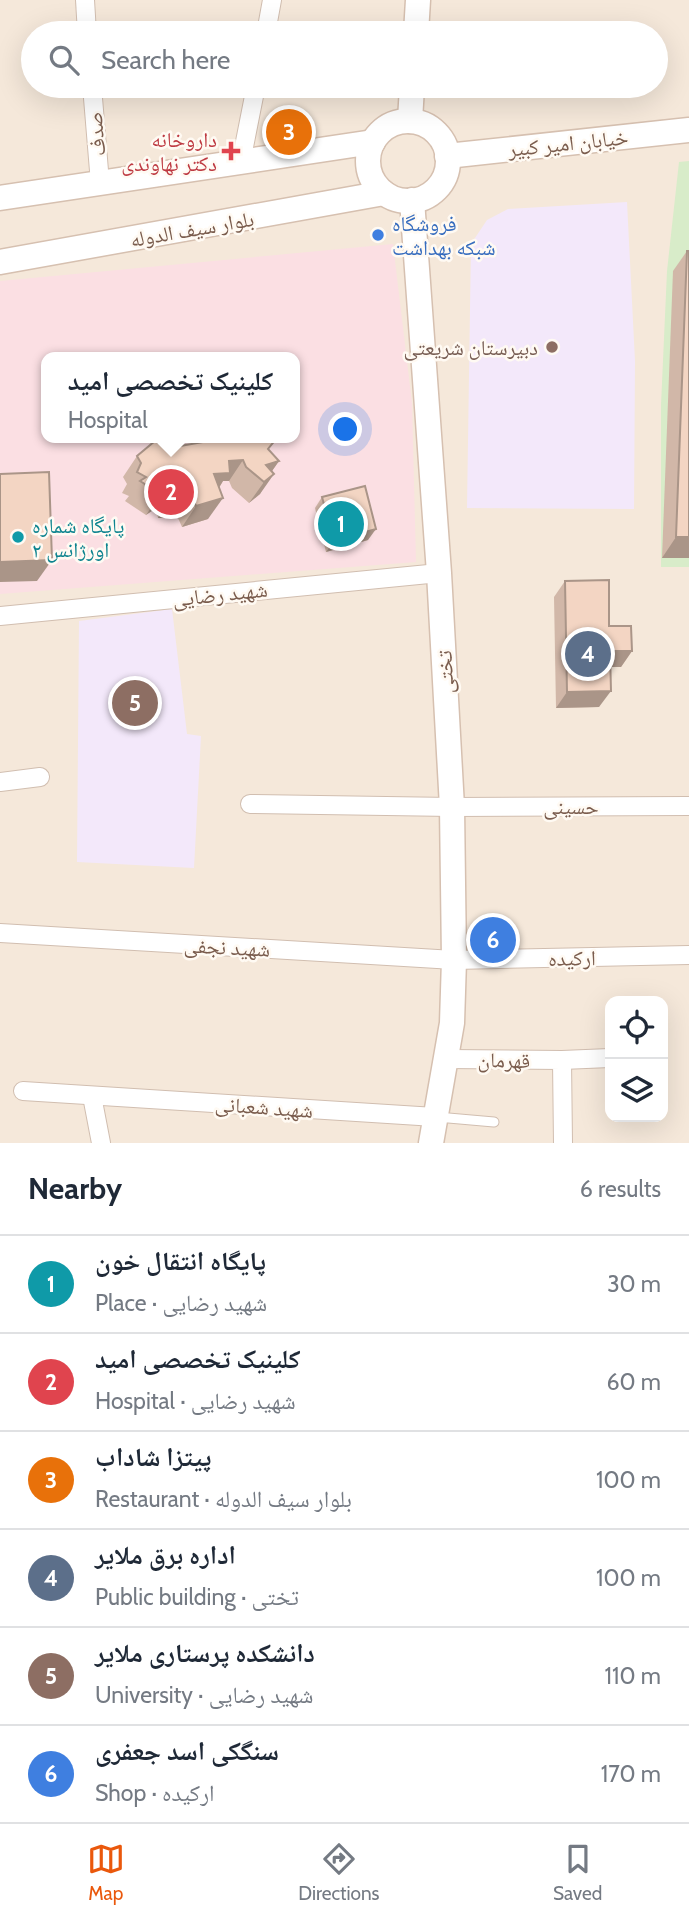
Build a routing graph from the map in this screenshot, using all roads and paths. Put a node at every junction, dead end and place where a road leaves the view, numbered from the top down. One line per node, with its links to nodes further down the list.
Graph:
1 (85, 0): 4 (street)
2 (272, 0): 5 (street)
3 (418, 0): 6 (main road)
4 (86, 21)
5 (268, 21)
6 (417, 21)
7 (93, 98): 15 (street, صدف)
8 (253, 98): 14 (street)
9 (411, 98): 10 (main road)
10 (410, 121): 12 (main road); 13 (main road)
11 (689, 130): 13 (main road, خیابان امیر کبیر)
12 (373, 142): 14 (main road); 16 (main road)
13 (447, 156): 18 (main road)
14 (240, 162): 15 (main road)
15 (100, 183): 17 (main road)
16 (384, 193): 18 (main road); 19 (main road, بلوار سیف الدوله)
17 (0, 198)
18 (412, 200): 20 (main road, تختی)
19 (0, 262)
20 (439, 573): 21 (street, شهید رضایی); 26 (main road, تختی)
21 (0, 616)
22 (40, 777): 23 (street)
23 (0, 782)
24 (250, 804): 26 (street, حسینی)
25 (689, 806): 26 (street, حسینی)
26 (452, 807): 29 (main road, تختی)
27 (0, 933): 29 (street, شهید نجفی)
28 (689, 955): 29 (street, ارکیده)
29 (454, 960): 31 (main road, تختی)
30 (605, 1058): 32 (street, قهرمان)
31 (446, 1059): 32 (street, قهرمان); 35 (main road, تختی)
32 (562, 1060): 39 (street, قهرمان)
33 (23, 1091): 34 (street, شهید شعبانی)
34 (92, 1096): 35 (street, شهید شعبانی); 37 (street)
35 (435, 1117): 36 (lane); 38 (main road, تختی)
36 (494, 1122)
37 (101, 1143)
38 (431, 1143)
39 (563, 1143)

